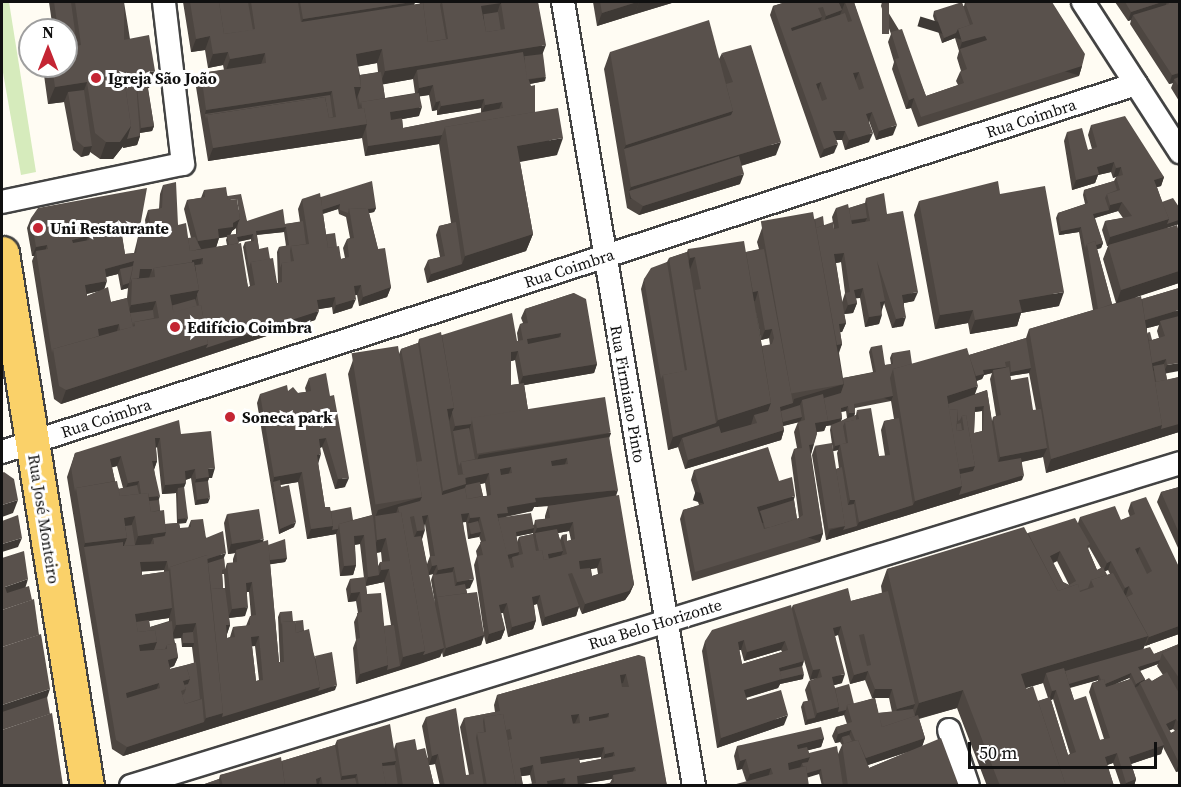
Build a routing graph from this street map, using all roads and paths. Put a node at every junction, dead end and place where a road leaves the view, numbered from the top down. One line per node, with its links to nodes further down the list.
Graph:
1 (164, 2): 6 (street)
2 (563, 2): 8 (street, Rua Firmiano Pinto)
3 (1083, 2): 4 (street)
4 (1136, 84): 5 (street); 8 (street, Rua Coimbra)
5 (1179, 152)
6 (2, 202)
7 (2, 253): 9 (main road, Rua José Monteiro)
8 (604, 256): 9 (street, Rua Coimbra); 11 (street, Rua Firmiano Pinto)
9 (17, 447): 13 (main road, Rua José Monteiro)
10 (1179, 463): 11 (street, Rua Belo Horizonte)
11 (666, 621): 14 (street, Rua Belo Horizonte); 15 (street, Rua Firmiano Pinto)
12 (949, 730): 16 (street)
13 (87, 786)
14 (131, 786)
15 (694, 786)
16 (968, 786)

